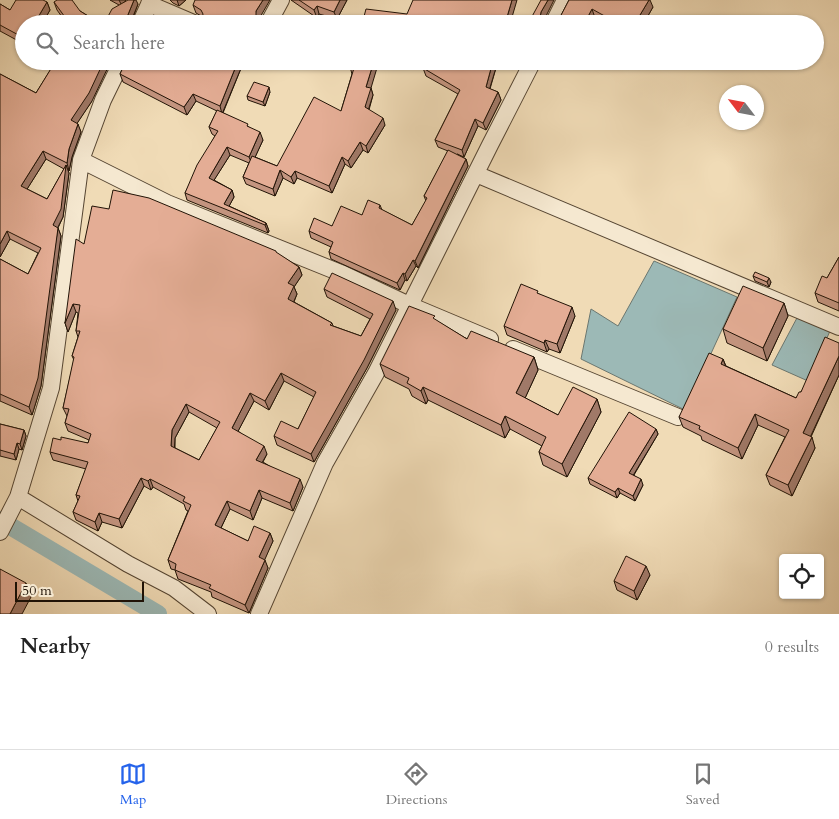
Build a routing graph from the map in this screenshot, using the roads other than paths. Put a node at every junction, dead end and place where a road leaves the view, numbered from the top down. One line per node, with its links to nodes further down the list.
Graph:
1 (281, 0): 6 (street)
2 (565, 0): 7 (street)
3 (150, 2): 4 (street); 5 (street)
4 (144, 15)
5 (177, 15)
6 (273, 15)
7 (558, 15)
8 (117, 70): 10 (street)
9 (528, 70): 11 (street)
10 (81, 160): 12 (street); 15 (street)
11 (476, 174): 12 (street); 13 (street)
12 (409, 305): 14 (street); 18 (street)
13 (839, 328)
14 (678, 417)
15 (18, 497): 16 (street); 17 (street)
16 (0, 532)
17 (208, 614)
18 (259, 614)

